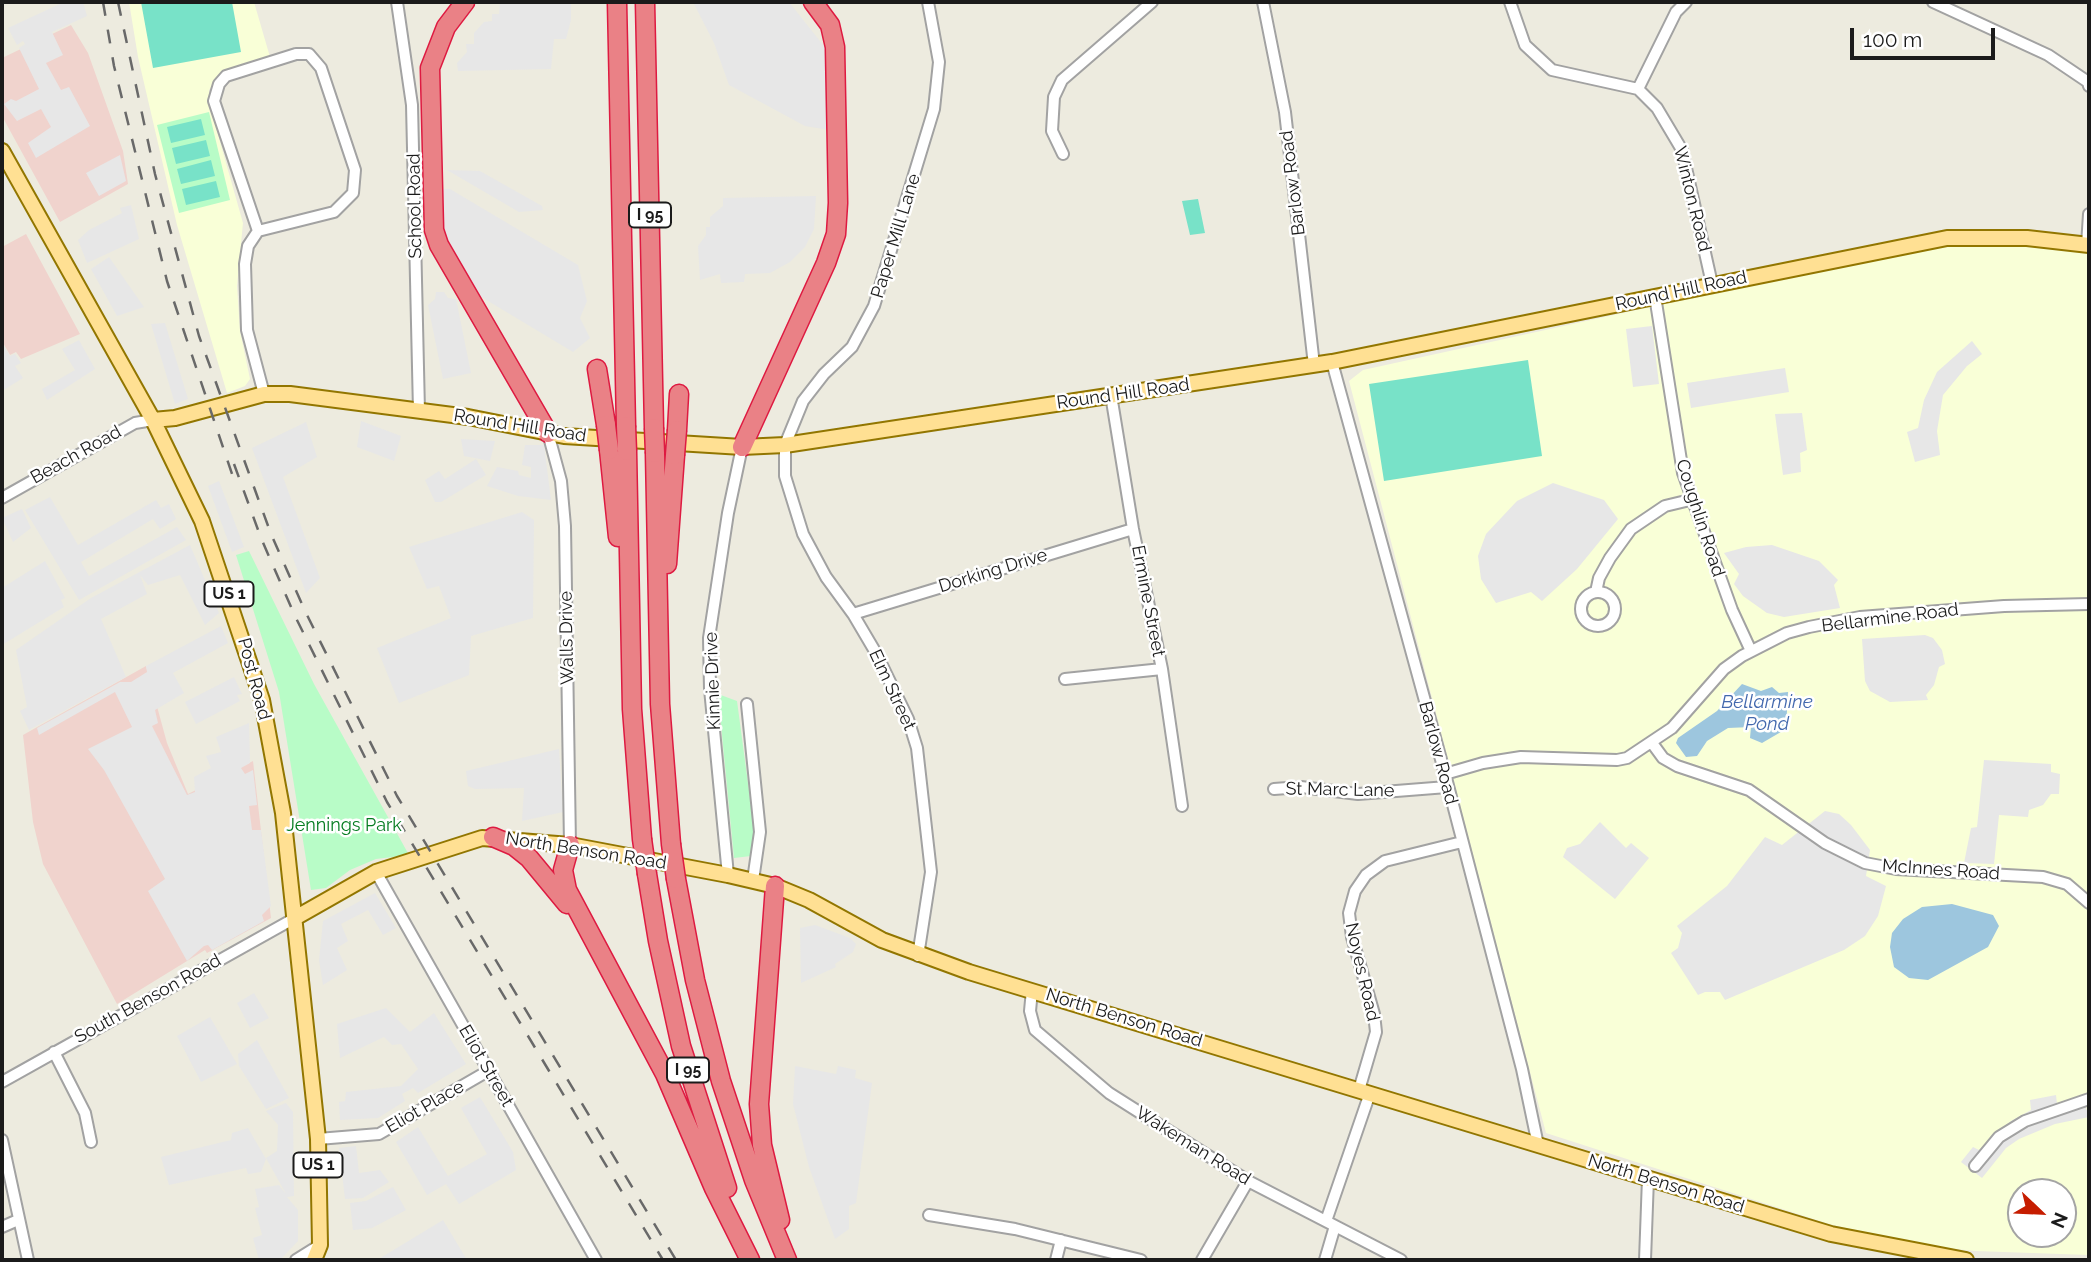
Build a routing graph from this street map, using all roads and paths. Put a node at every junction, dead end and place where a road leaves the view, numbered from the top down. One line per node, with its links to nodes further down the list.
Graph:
1 (397, 2): 27 (street, School Road)
2 (465, 2): 29 (highway)
3 (617, 2): 32 (highway, I 95, bridge)
4 (645, 2): 40 (highway, I 95, bridge)
5 (813, 2): 31 (highway)
6 (928, 2): 30 (street, Paper Mill Lane)
7 (1152, 2): 15 (street)
8 (1263, 2): 22 (street, Barlow Road)
9 (1510, 2): 13 (street)
10 (1686, 2): 13 (street)
11 (1933, 2): 12 (street)
12 (2089, 86)
13 (1638, 89): 19 (street, Winton Road)
14 (2, 151): 28 (main road, Post Road / US 1)
15 (1063, 154)
16 (2089, 214): 18 (street)
17 (257, 231): 17 (street); 24 (street)
18 (2088, 245): 19 (main road, Round Hill Road)
19 (1712, 284): 20 (main road, Round Hill Road)
20 (1656, 296): 21 (main road, Round Hill Road); 34 (street, Coughlin Road)
21 (1332, 362): 22 (main road, Round Hill Road); 45 (street, Barlow Road)
22 (1314, 365): 26 (main road, Round Hill Road)
23 (597, 369): 32 (highway, bridge)
24 (264, 394): 27 (main road, Round Hill Road); 28 (main road, Round Hill Road)
25 (679, 394): 40 (highway, bridge)
26 (1111, 395): 30 (main road, Round Hill Road); 35 (street, Ermine Street)
27 (419, 411): 29 (main road, Round Hill Road)
28 (153, 420): 33 (street, Beach Road); 57 (main road, Post Road / US 1)
29 (548, 433): 31 (main road, Round Hill Road); 51 (street, Walls Drive)
30 (785, 445): 31 (main road, Round Hill Road); 38 (street, Elm Street)
31 (742, 447): 53 (street, Kinnie Drive)
32 (618, 450): 84 (highway, I 95, bridge)
33 (2, 498)
34 (1690, 500): 36 (street); 39 (street, Coughlin Road)
35 (1133, 529): 38 (street, Dorking Drive); 41 (street, Ermine Street)
36 (1596, 592)
37 (2089, 604): 39 (street, Bellarmine Road)
38 (853, 614): 59 (street, Elm Street)
39 (1751, 651): 44 (street, Bellarmine Road)
40 (659, 669): 85 (highway, I 95, bridge)
41 (1161, 669): 42 (street); 48 (street, Ermine Street)
42 (1065, 680)
43 (747, 704): 54 (street)
44 (1651, 743): 45 (street, Bellarmine Road); 56 (street, McInnes Road)
45 (1445, 774): 46 (street, Barlow Road)
46 (1447, 787): 47 (street, St Marc Lane); 50 (street, Barlow Road)
47 (1274, 789)
48 (1182, 806)
49 (493, 837): 51 (main road, North Benson Road); 52 (main road, North Benson Road); 58 (highway)
50 (1462, 842): 64 (street, Noyes Road); 69 (street, Barlow Road)
51 (570, 845): 53 (main road, North Benson Road); 58 (highway)
52 (376, 872): 57 (main road, North Benson Road); 62 (street, Eliot Street)
53 (728, 875): 54 (main road, North Benson Road)
54 (753, 880): 55 (main road, North Benson Road)
55 (775, 886): 59 (main road, North Benson Road); 85 (highway)
56 (2089, 903)
57 (295, 918): 61 (street, South Benson Road); 66 (main road, Post Road / US 1)
58 (598, 948): 84 (highway)
59 (918, 956): 60 (main road, North Benson Road)
60 (1032, 990): 64 (main road, North Benson Road); 72 (street, Wakeman Road)
61 (54, 1052): 63 (street, South Benson Road); 68 (street)
62 (488, 1071): 66 (street, Eliot Place); 83 (street, Eliot Street)
63 (2, 1082)
64 (1364, 1092): 69 (main road, North Benson Road); 75 (street, Noyes Road)
65 (2089, 1099): 70 (street)
66 (318, 1139): 78 (main road, Post Road / US 1)
67 (2, 1140): 74 (street)
68 (91, 1142)
69 (1538, 1144): 71 (main road, North Benson Road)
70 (1975, 1166)
71 (1648, 1178): 91 (street); 92 (main road, North Benson Road)
72 (1248, 1181): 75 (street, Wakeman Road); 88 (street)
73 (929, 1216): 77 (street)
74 (18, 1220): 76 (street); 79 (street)
75 (1330, 1224): 89 (street, Noyes Road); 90 (street, Wakeman Road)
76 (2, 1227)
77 (1061, 1240): 86 (street); 87 (street)
78 (320, 1245): 80 (street); 81 (main road, Post Road / US 1); 82 (main road, US 1)
79 (28, 1260)
80 (296, 1260)
81 (314, 1260)
82 (326, 1260)
83 (596, 1260)
84 (753, 1260)
85 (789, 1260)
86 (1056, 1260)
87 (1141, 1260)
88 (1202, 1260)
89 (1325, 1260)
90 (1401, 1260)
91 (1645, 1260)
92 (1966, 1260)

